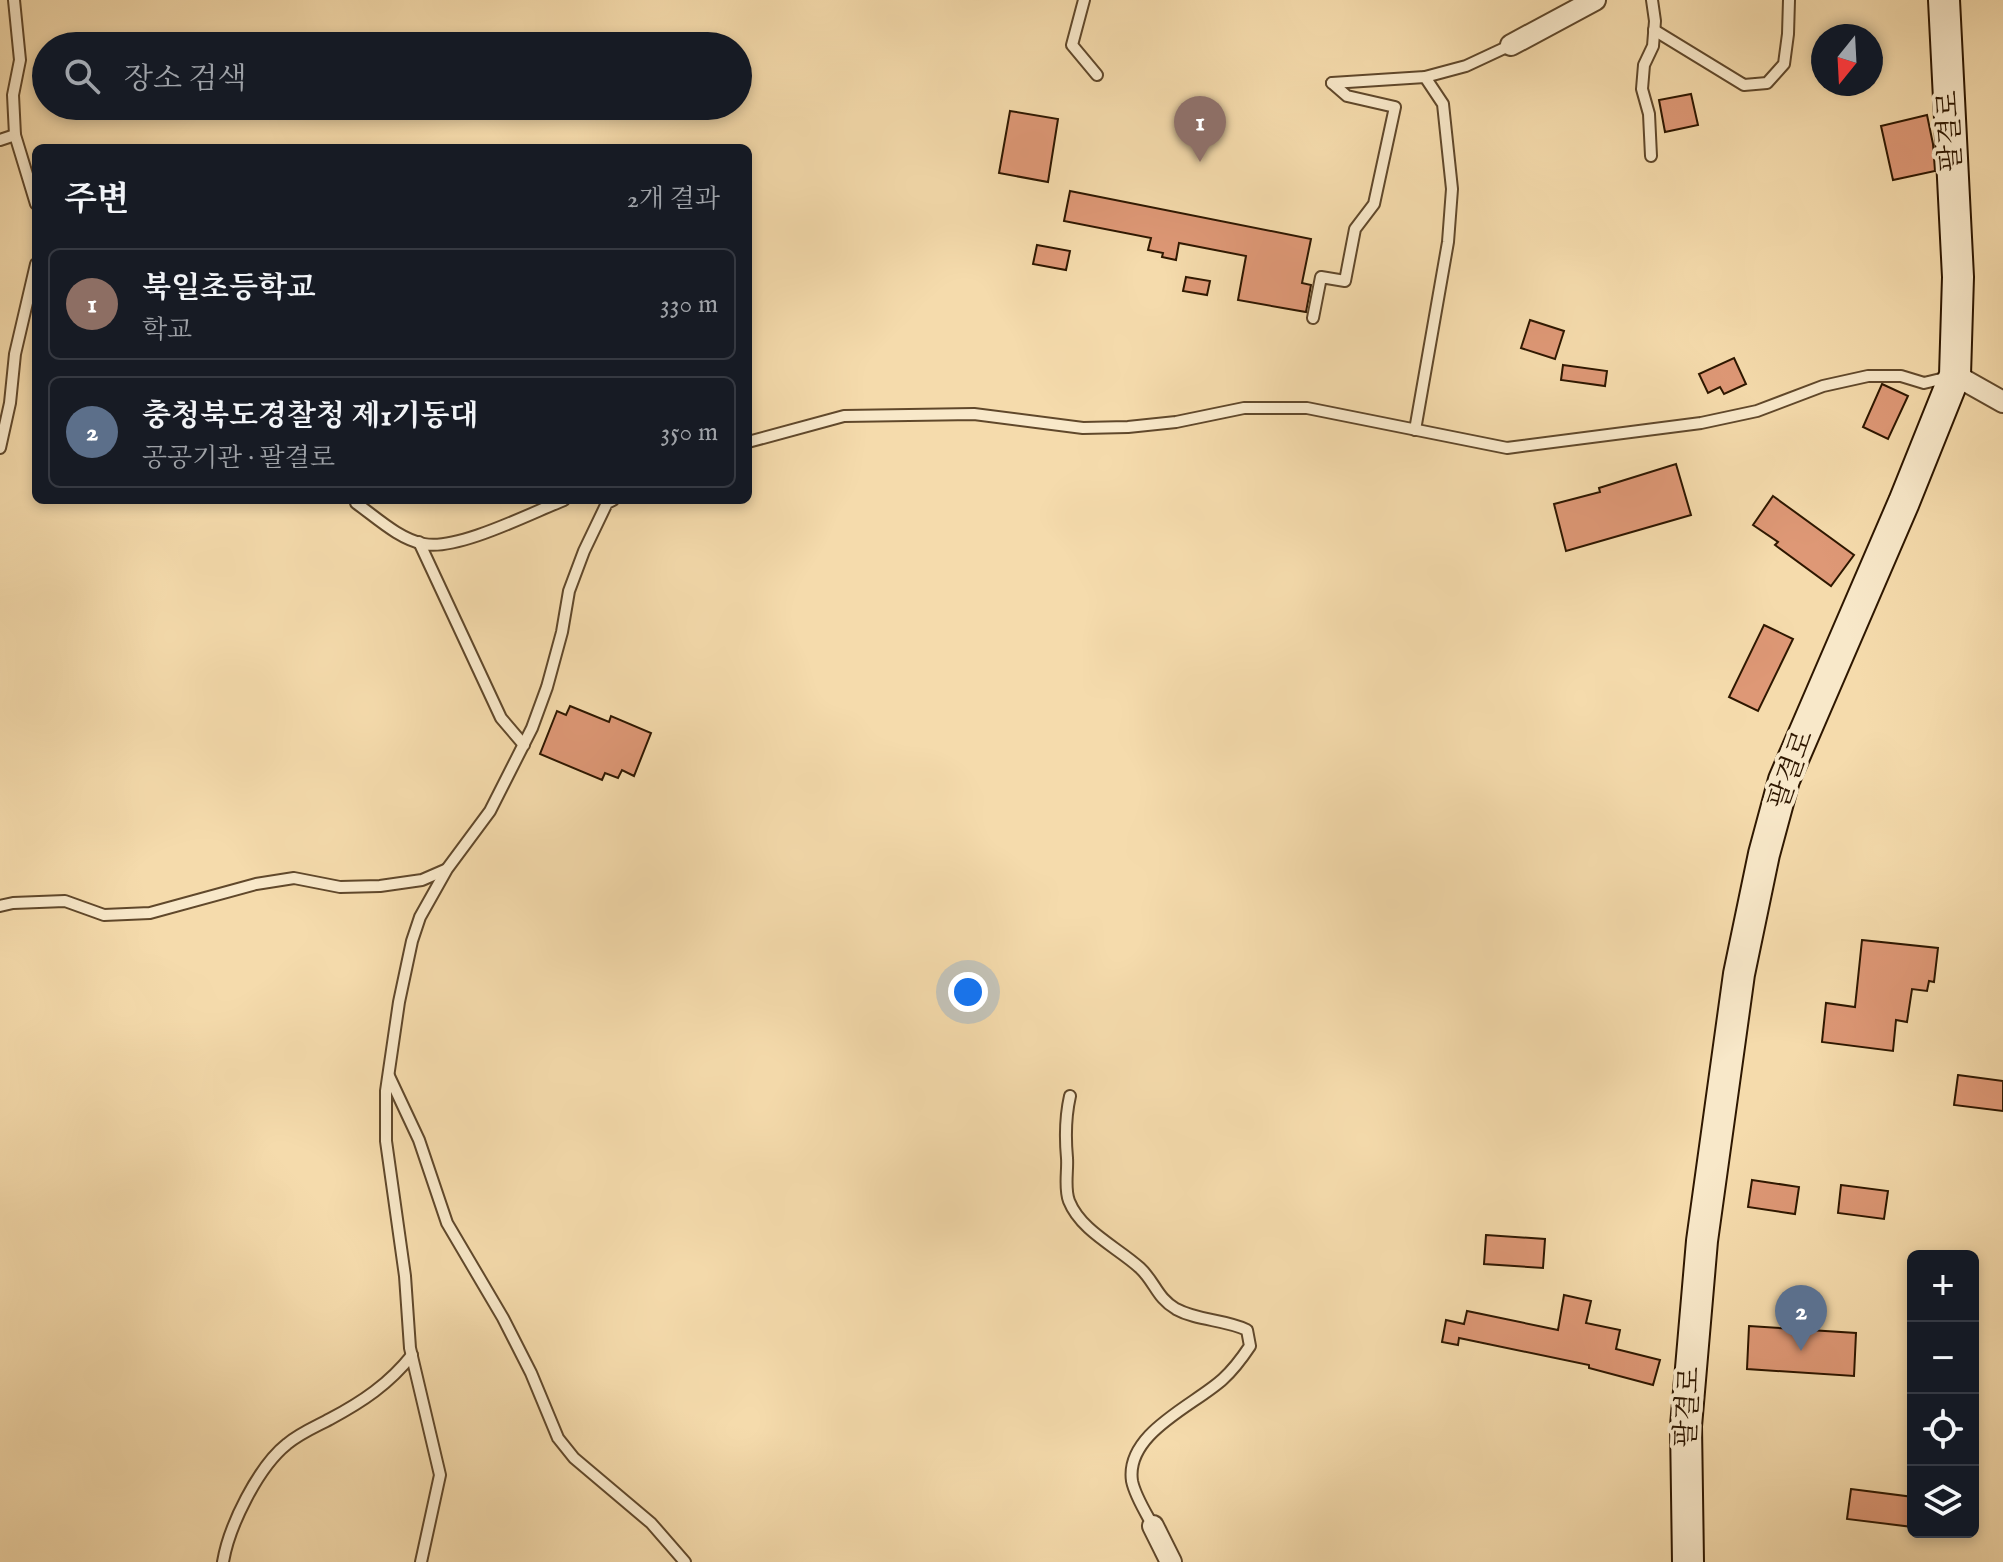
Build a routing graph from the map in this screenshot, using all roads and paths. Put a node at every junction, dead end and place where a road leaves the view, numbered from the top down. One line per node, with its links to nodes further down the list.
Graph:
1 (14, 0): 11 (lane)
2 (1084, 0): 9 (lane)
3 (1595, 0): 8 (street)
4 (1652, 0): 7 (lane)
5 (1789, 0): 7 (lane)
6 (1944, 0): 17 (street, 팔결로)
7 (1654, 30): 13 (lane)
8 (1511, 45): 10 (lane)
9 (1097, 75)
10 (1425, 77): 16 (lane); 19 (lane)
11 (15, 135): 12 (lane); 14 (lane)
12 (0, 140)
13 (1651, 156)
14 (32, 191)
15 (32, 281): 21 (lane)
16 (1313, 318)
17 (1955, 375): 18 (street); 19 (lane); 37 (street, 팔결로)
18 (2003, 402)
19 (1415, 430): 20 (lane)
20 (752, 441)
21 (0, 448)
22 (357, 504): 25 (lane)
23 (554, 504): 25 (lane)
24 (607, 504): 26 (lane)
25 (419, 542): 26 (lane)
26 (524, 745): 27 (lane)
27 (447, 869): 28 (lane); 29 (lane)
28 (0, 906)
29 (388, 1074): 31 (lane); 35 (lane)
30 (1070, 1096): 32 (lane)
31 (412, 1355): 33 (lane); 34 (lane)
32 (1153, 1526): 36 (street)
33 (223, 1562)
34 (421, 1562)
35 (685, 1562)
36 (1171, 1562)
37 (1688, 1562)

